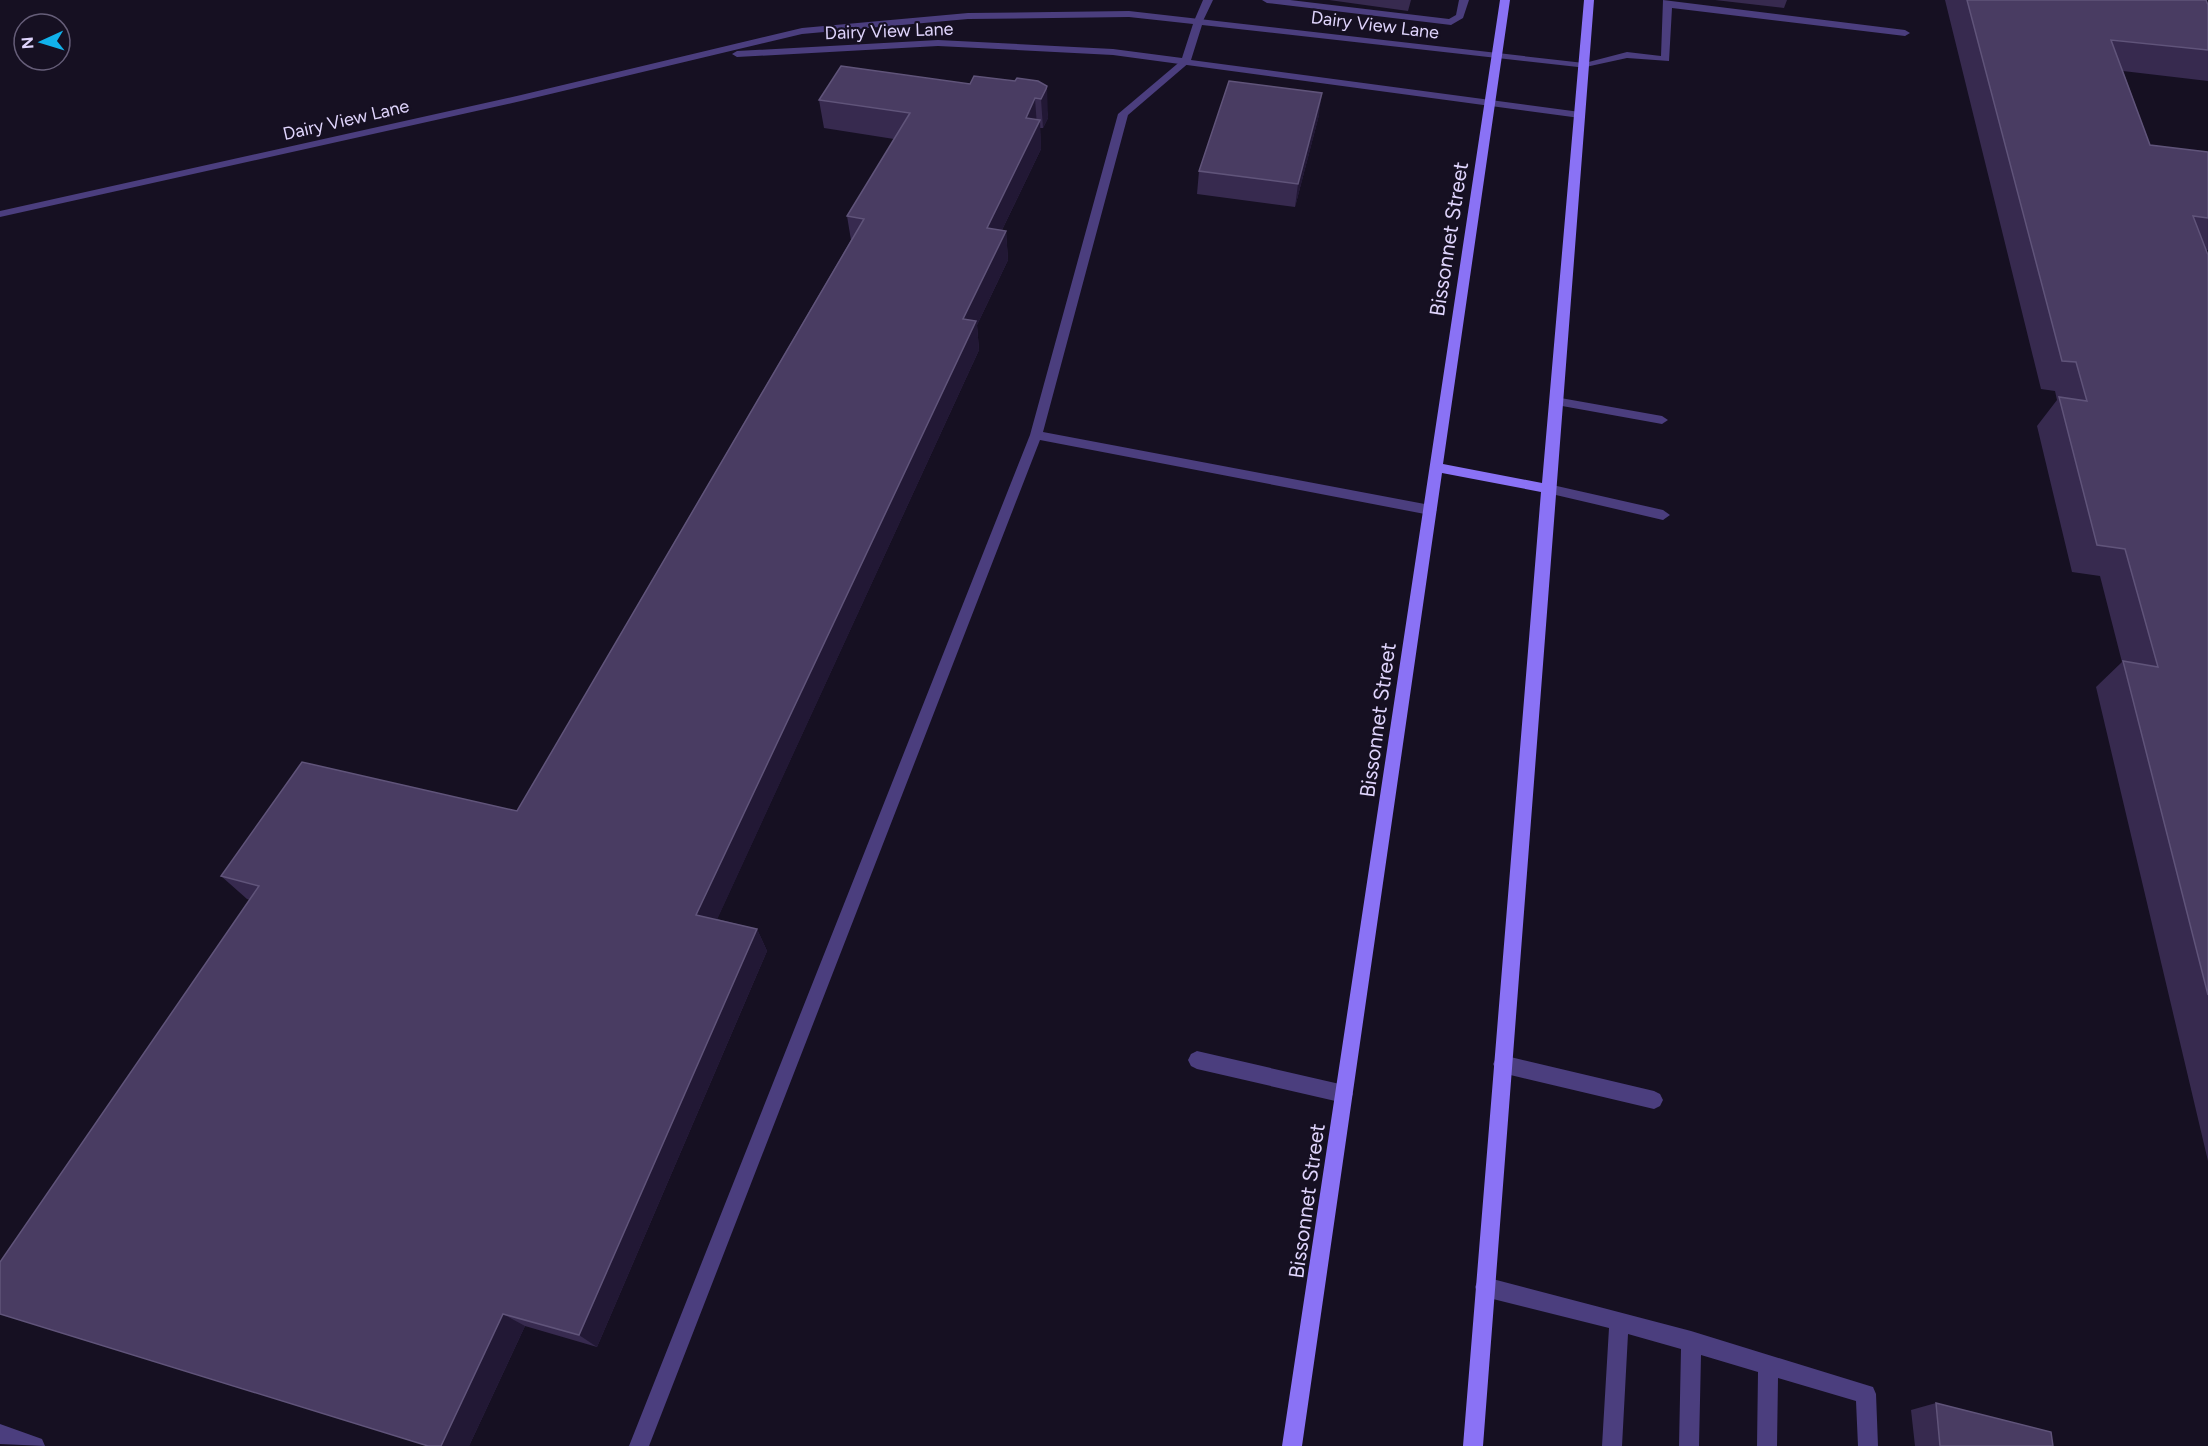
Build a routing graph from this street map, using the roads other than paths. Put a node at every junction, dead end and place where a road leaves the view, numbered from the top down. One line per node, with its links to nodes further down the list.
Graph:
1 (1208, 0): 7 (street)
2 (1267, 0): 3 (street)
3 (1464, 0)
4 (1505, 0): 10 (main road, Bissonnet Street)
5 (1589, 0): 12 (main road)
6 (1668, 2): 8 (street); 12 (street)
7 (1199, 21): 9 (street, Dairy View Lane); 10 (street, Dairy View Lane); 11 (street)
8 (1905, 33)
9 (698, 56): 11 (street, Dairy View Lane); 15 (street, Dairy View Lane)
10 (1497, 56): 12 (street, Dairy View Lane); 13 (main road, Bissonnet Street)
11 (1186, 61): 13 (street, Dairy View Lane); 18 (street)
12 (1584, 66): 14 (main road)
13 (1491, 103): 14 (street, Dairy View Lane); 19 (main road, Bissonnet Street)
14 (1580, 115): 16 (main road)
15 (0, 214)
16 (1555, 400): 17 (street); 20 (main road)
17 (1662, 420)
18 (1036, 435): 21 (street); 33 (street)
19 (1437, 467): 20 (main road); 21 (main road, Bissonnet Street)
20 (1548, 489): 22 (street); 24 (main road)
21 (1430, 510): 25 (main road, Bissonnet Street)
22 (1663, 515)
23 (1197, 1060): 25 (street)
24 (1502, 1064): 26 (street); 27 (main road)
25 (1344, 1094): 34 (main road, Bissonnet Street)
26 (1654, 1100)
27 (1485, 1287): 28 (street); 35 (main road)
28 (1619, 1321): 29 (street); 36 (street)
29 (1691, 1341): 30 (street); 37 (street)
30 (1768, 1363): 38 (street); 39 (street)
31 (0, 1434): 32 (street)
32 (35, 1446)
33 (639, 1446)
34 (1292, 1446)
35 (1473, 1446)
36 (1612, 1446)
37 (1689, 1446)
38 (1767, 1446)
39 (1868, 1446)

